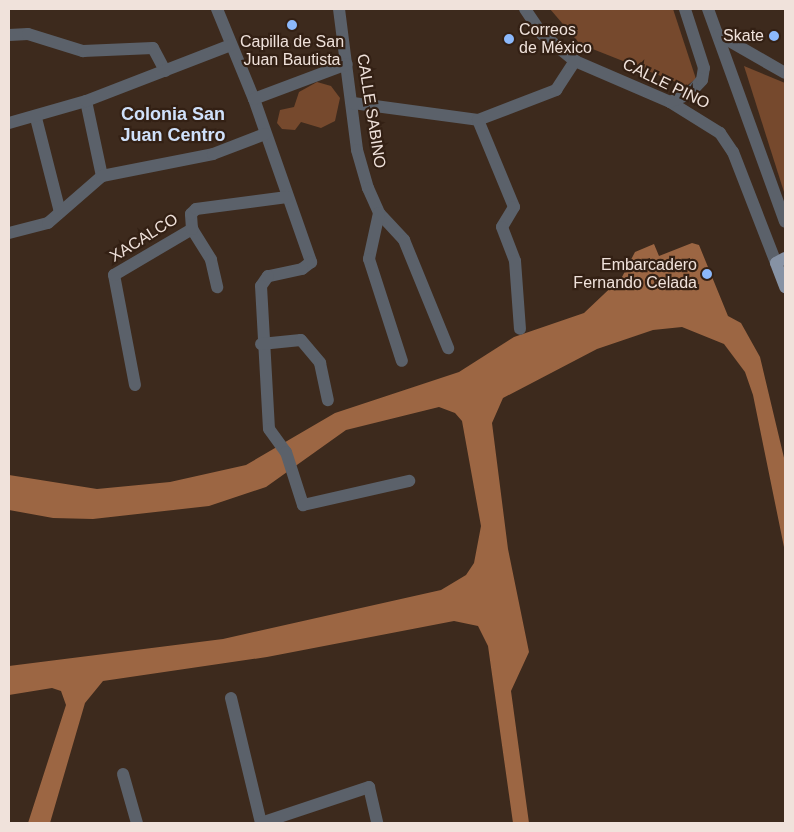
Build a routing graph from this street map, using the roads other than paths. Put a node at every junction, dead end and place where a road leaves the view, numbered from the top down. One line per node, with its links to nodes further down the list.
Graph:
1 (217, 9): 8 (street)
2 (341, 9): 10 (street, CALLE SABINO)
3 (525, 9): 9 (street, CALLE PINO)
4 (685, 9): 15 (street)
5 (708, 9): 7 (street)
6 (9, 34): 11 (street)
7 (719, 35): 12 (street); 23 (street)
8 (231, 44): 11 (street); 13 (street)
9 (575, 61): 15 (street, CALLE PINO); 18 (street)
10 (347, 64): 13 (street); 16 (street, CALLE SABINO)
11 (165, 71): 14 (street)
12 (785, 73)
13 (254, 99): 20 (street)
14 (86, 101): 17 (street); 21 (street)
15 (670, 102): 26 (street, CALLE PINO)
16 (353, 103): 18 (street); 25 (street, CALLE SABINO)
17 (36, 118): 19 (street); 24 (street)
18 (478, 120): 33 (street)
19 (9, 123)
20 (265, 134): 21 (street); 22 (street)
21 (102, 176): 24 (street)
22 (287, 197): 28 (street, XACALCO); 34 (street)
23 (782, 205): 26 (street); 27 (street)
24 (60, 212): 29 (street)
25 (379, 213): 35 (street, CALLE SABINO); 36 (street)
26 (760, 219): 30 (street, CALLE PINO)
27 (785, 222)
28 (192, 228): 31 (street); 37 (street, XACALCO)
29 (9, 233)
30 (781, 261): 32 (main road)
31 (217, 287)
32 (785, 287)
33 (520, 329)
34 (262, 344): 38 (street); 39 (street)
35 (448, 348)
36 (402, 361)
37 (135, 385)
38 (328, 400)
39 (409, 481)
40 (231, 698): 43 (street)
41 (123, 774): 42 (street)
42 (137, 823)
43 (261, 823): 44 (street)
44 (377, 823)

